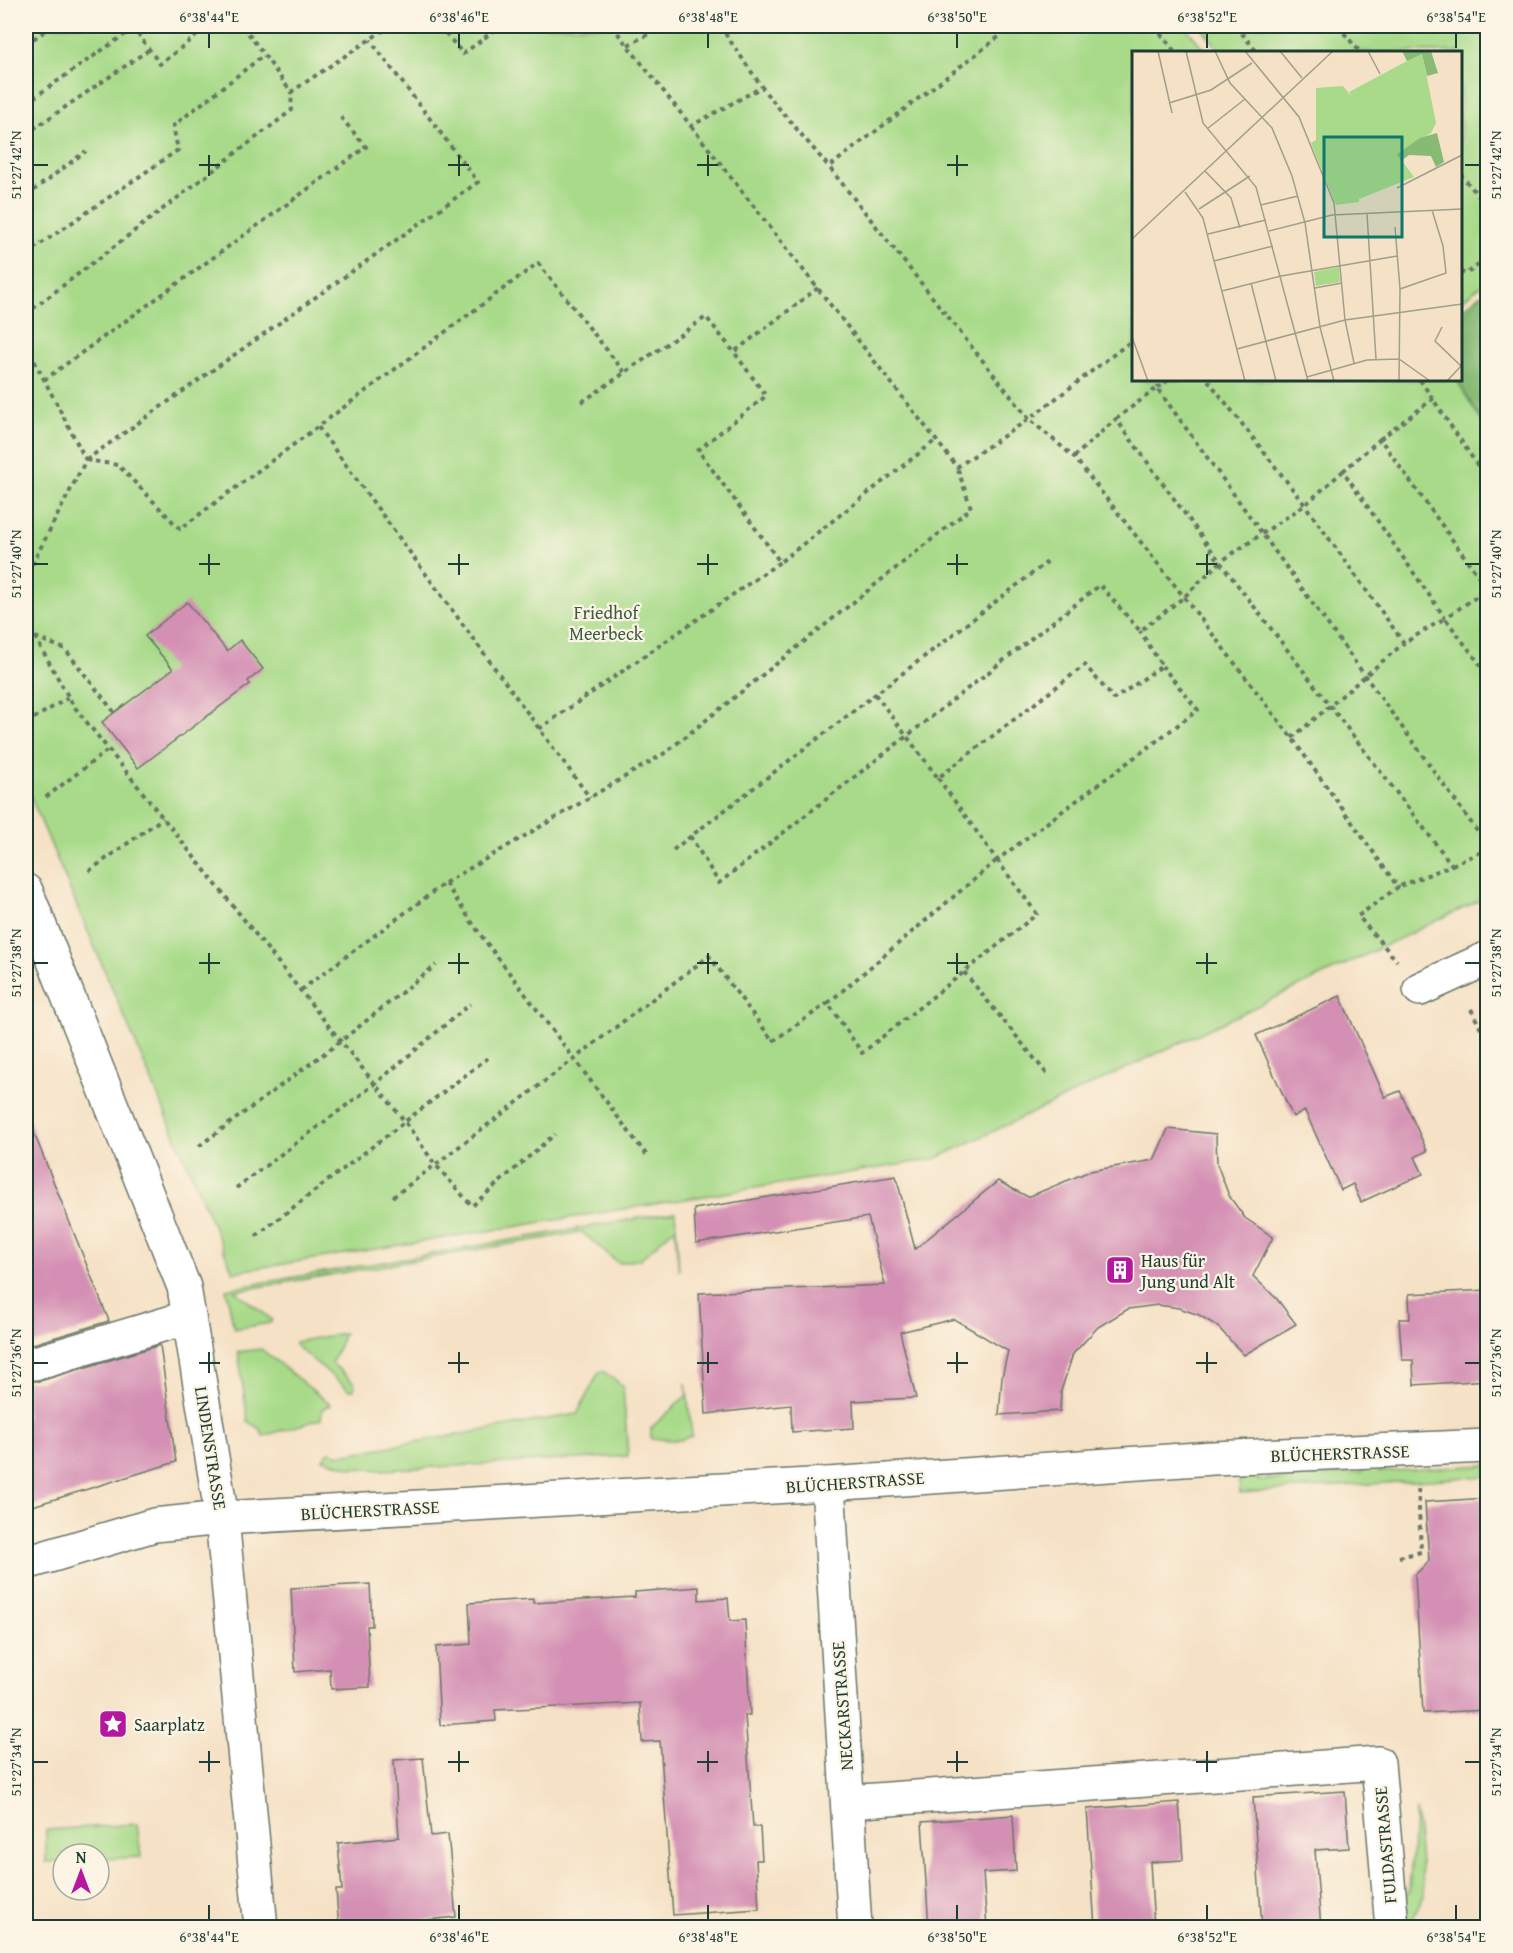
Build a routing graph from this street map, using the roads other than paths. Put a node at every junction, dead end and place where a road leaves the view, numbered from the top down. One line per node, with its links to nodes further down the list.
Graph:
1 (26, 891): 4 (street, LINDENSTRASSE)
2 (1488, 958): 3 (street)
3 (1420, 989)
4 (189, 1317): 5 (street); 8 (street, LINDENSTRASSE)
5 (26, 1362)
6 (1488, 1446): 7 (street, BLÜCHERSTRASSE)
7 (828, 1484): 8 (street, BLÜCHERSTRASSE); 10 (street, NECKARSTRASSE)
8 (222, 1518): 9 (street, BLÜCHERSTRASSE); 11 (street, LINDENSTRASSE)
9 (26, 1563)
10 (848, 1802): 12 (street, NECKARSTRASSE); 13 (street, FULDASTRASSE)
11 (261, 1928)
12 (855, 1928)
13 (1392, 1928)

